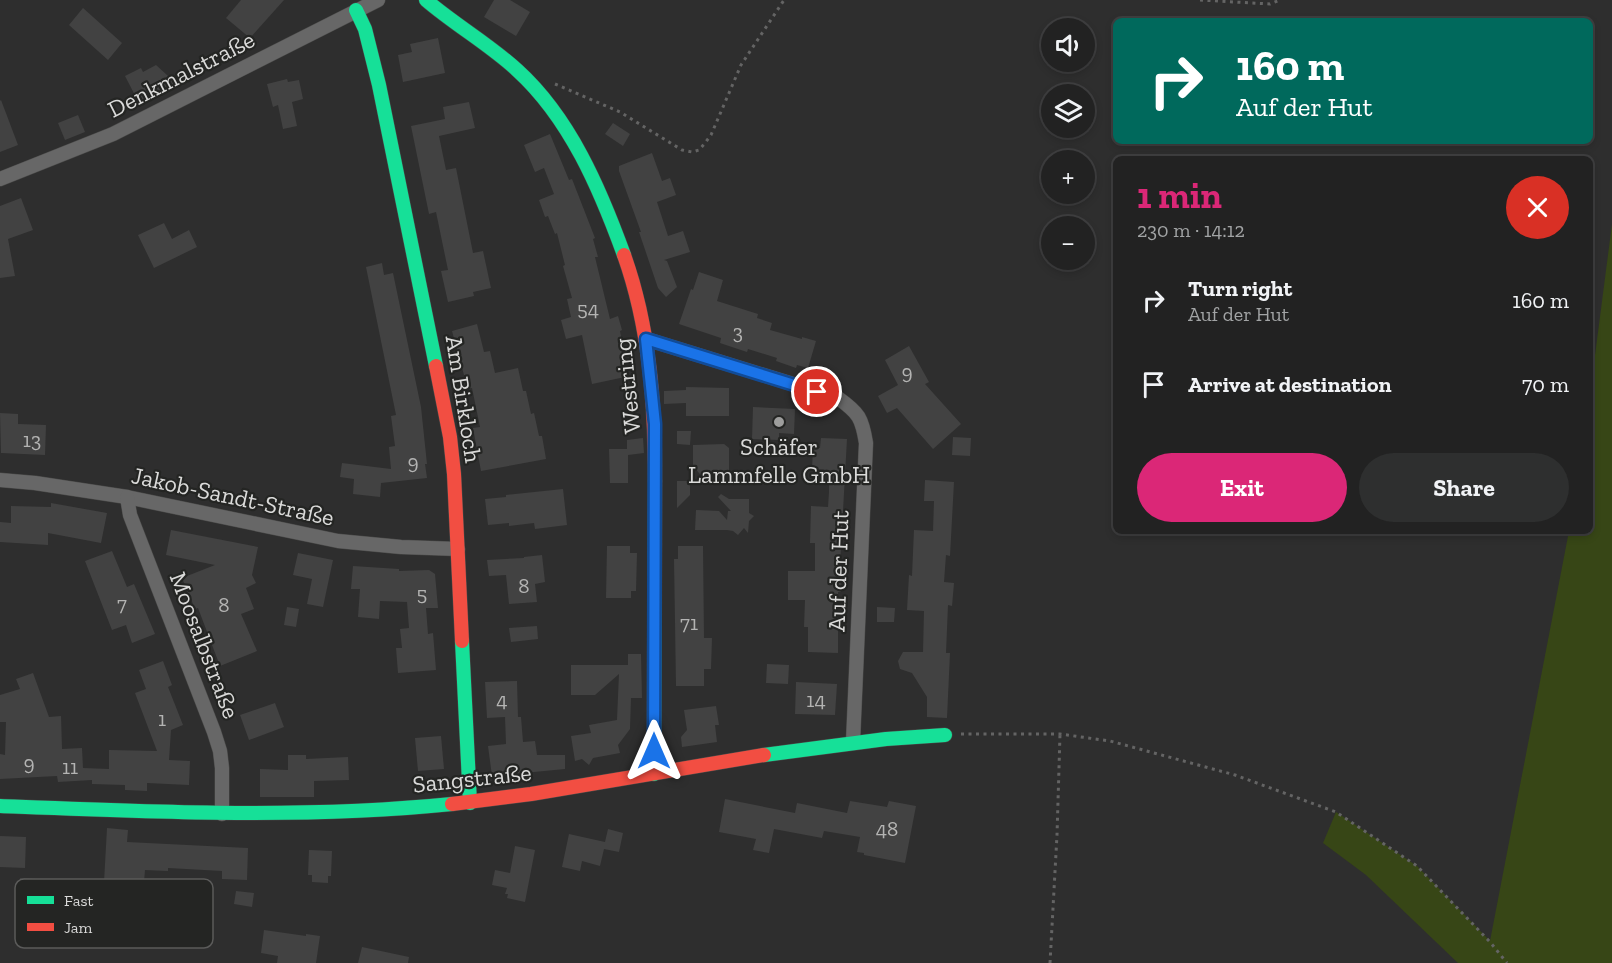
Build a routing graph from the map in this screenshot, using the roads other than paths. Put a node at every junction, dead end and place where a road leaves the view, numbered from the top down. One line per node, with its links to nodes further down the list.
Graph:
1 (378, 0): 3 (street, Denkmalstraße)
2 (426, 0): 5 (street, Westring)
3 (356, 10): 4 (street, Denkmalstraße); 8 (street, Am Birkloch)
4 (0, 179)
5 (646, 339): 10 (street, Auf der Hut); 11 (street, Westring)
6 (0, 480): 7 (street, Jakob-Sandt-Straße)
7 (127, 497): 8 (street, Jakob-Sandt-Straße); 14 (street, Moosalbstraße)
8 (458, 549): 12 (street, Am Birkloch)
9 (945, 735): 10 (street, Sangstraße)
10 (853, 742): 11 (street, Sangstraße)
11 (654, 774): 12 (street, Sangstraße)
12 (470, 803): 14 (street, Sangstraße)
13 (0, 806): 14 (street, Sangstraße)
14 (222, 814)

